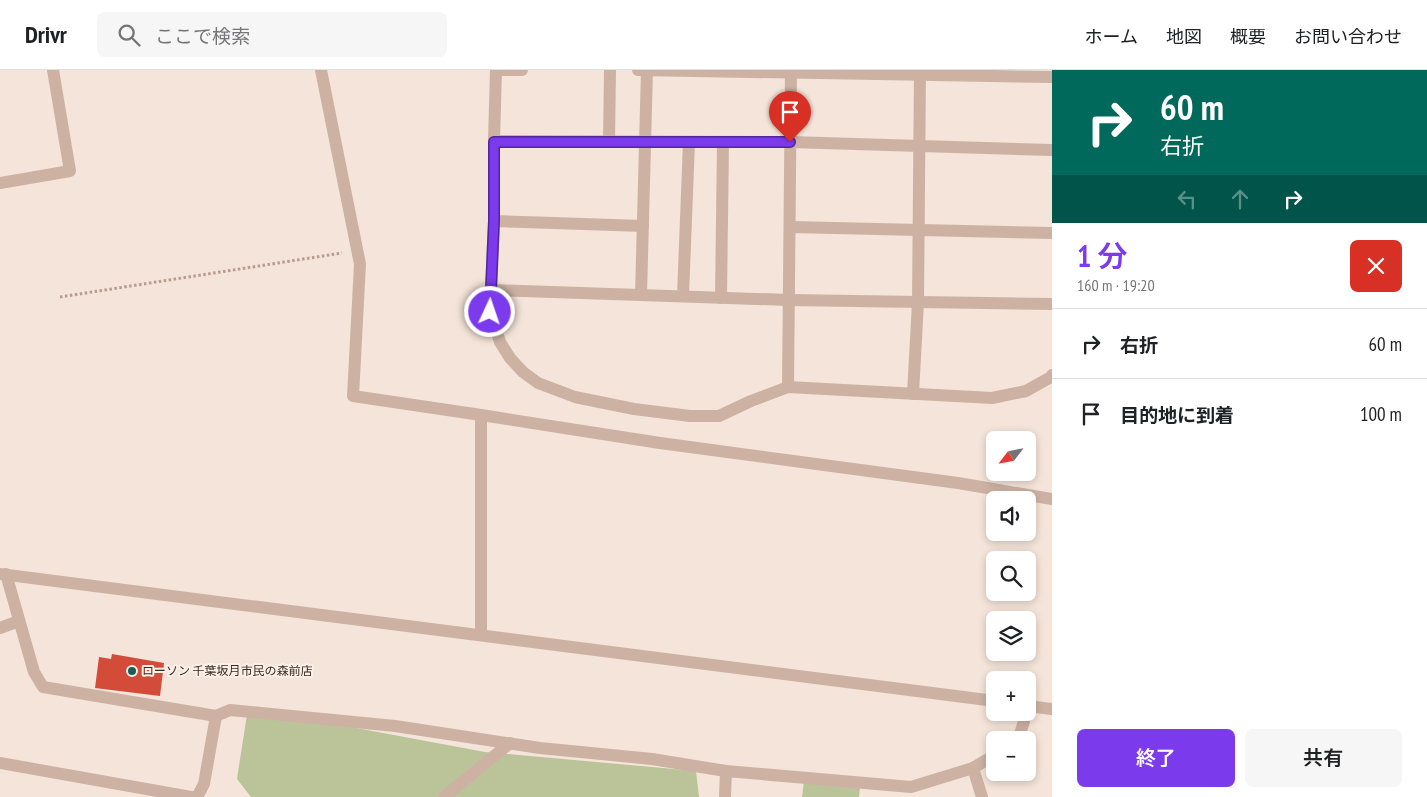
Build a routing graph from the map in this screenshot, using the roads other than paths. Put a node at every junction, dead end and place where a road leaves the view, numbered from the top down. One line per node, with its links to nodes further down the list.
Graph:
1 (53, 70): 19 (street)
2 (321, 70): 35 (street)
3 (496, 70): 4 (street); 11 (street)
4 (522, 70)
5 (610, 70): 12 (street)
6 (638, 70): 7 (street)
7 (647, 70): 8 (street); 13 (street)
8 (791, 72): 9 (street); 16 (street)
9 (920, 72): 10 (street); 17 (street)
10 (1052, 77)
11 (494, 142): 12 (street); 20 (street)
12 (609, 142): 13 (street)
13 (645, 142): 14 (street); 21 (street)
14 (689, 142): 15 (street); 27 (street)
15 (723, 142): 16 (street); 28 (street)
16 (790, 142): 17 (street); 22 (street)
17 (920, 146): 18 (street); 23 (street)
18 (1052, 150)
19 (0, 183)
20 (494, 221): 21 (street); 25 (street)
21 (644, 226): 26 (street)
22 (790, 228): 23 (street); 29 (street)
23 (919, 231): 24 (street); 30 (street)
24 (1052, 233)
25 (491, 290): 26 (street); 33 (street)
26 (641, 295): 27 (street)
27 (683, 296): 28 (street)
28 (722, 298): 29 (street)
29 (789, 300): 30 (street); 33 (street)
30 (918, 302): 31 (street); 34 (street)
31 (1052, 304)
32 (1052, 375): 34 (street)
33 (788, 387): 34 (street)
34 (913, 394)
35 (481, 414): 36 (street); 40 (street)
36 (1052, 499)
37 (3, 574): 38 (street); 40 (street)
38 (19, 621): 39 (street); 44 (street)
39 (0, 628)
40 (480, 636): 41 (street)
41 (986, 700)
42 (1036, 709): 43 (street)
43 (1052, 709)
44 (216, 716): 45 (street); 51 (street)
45 (510, 743): 49 (street); 52 (street)
46 (986, 760): 48 (street)
47 (0, 763): 50 (street)
48 (973, 768): 49 (street); 54 (street)
49 (726, 771): 53 (street)
50 (191, 797)
51 (197, 797)
52 (444, 797)
53 (726, 797)
54 (982, 797)

